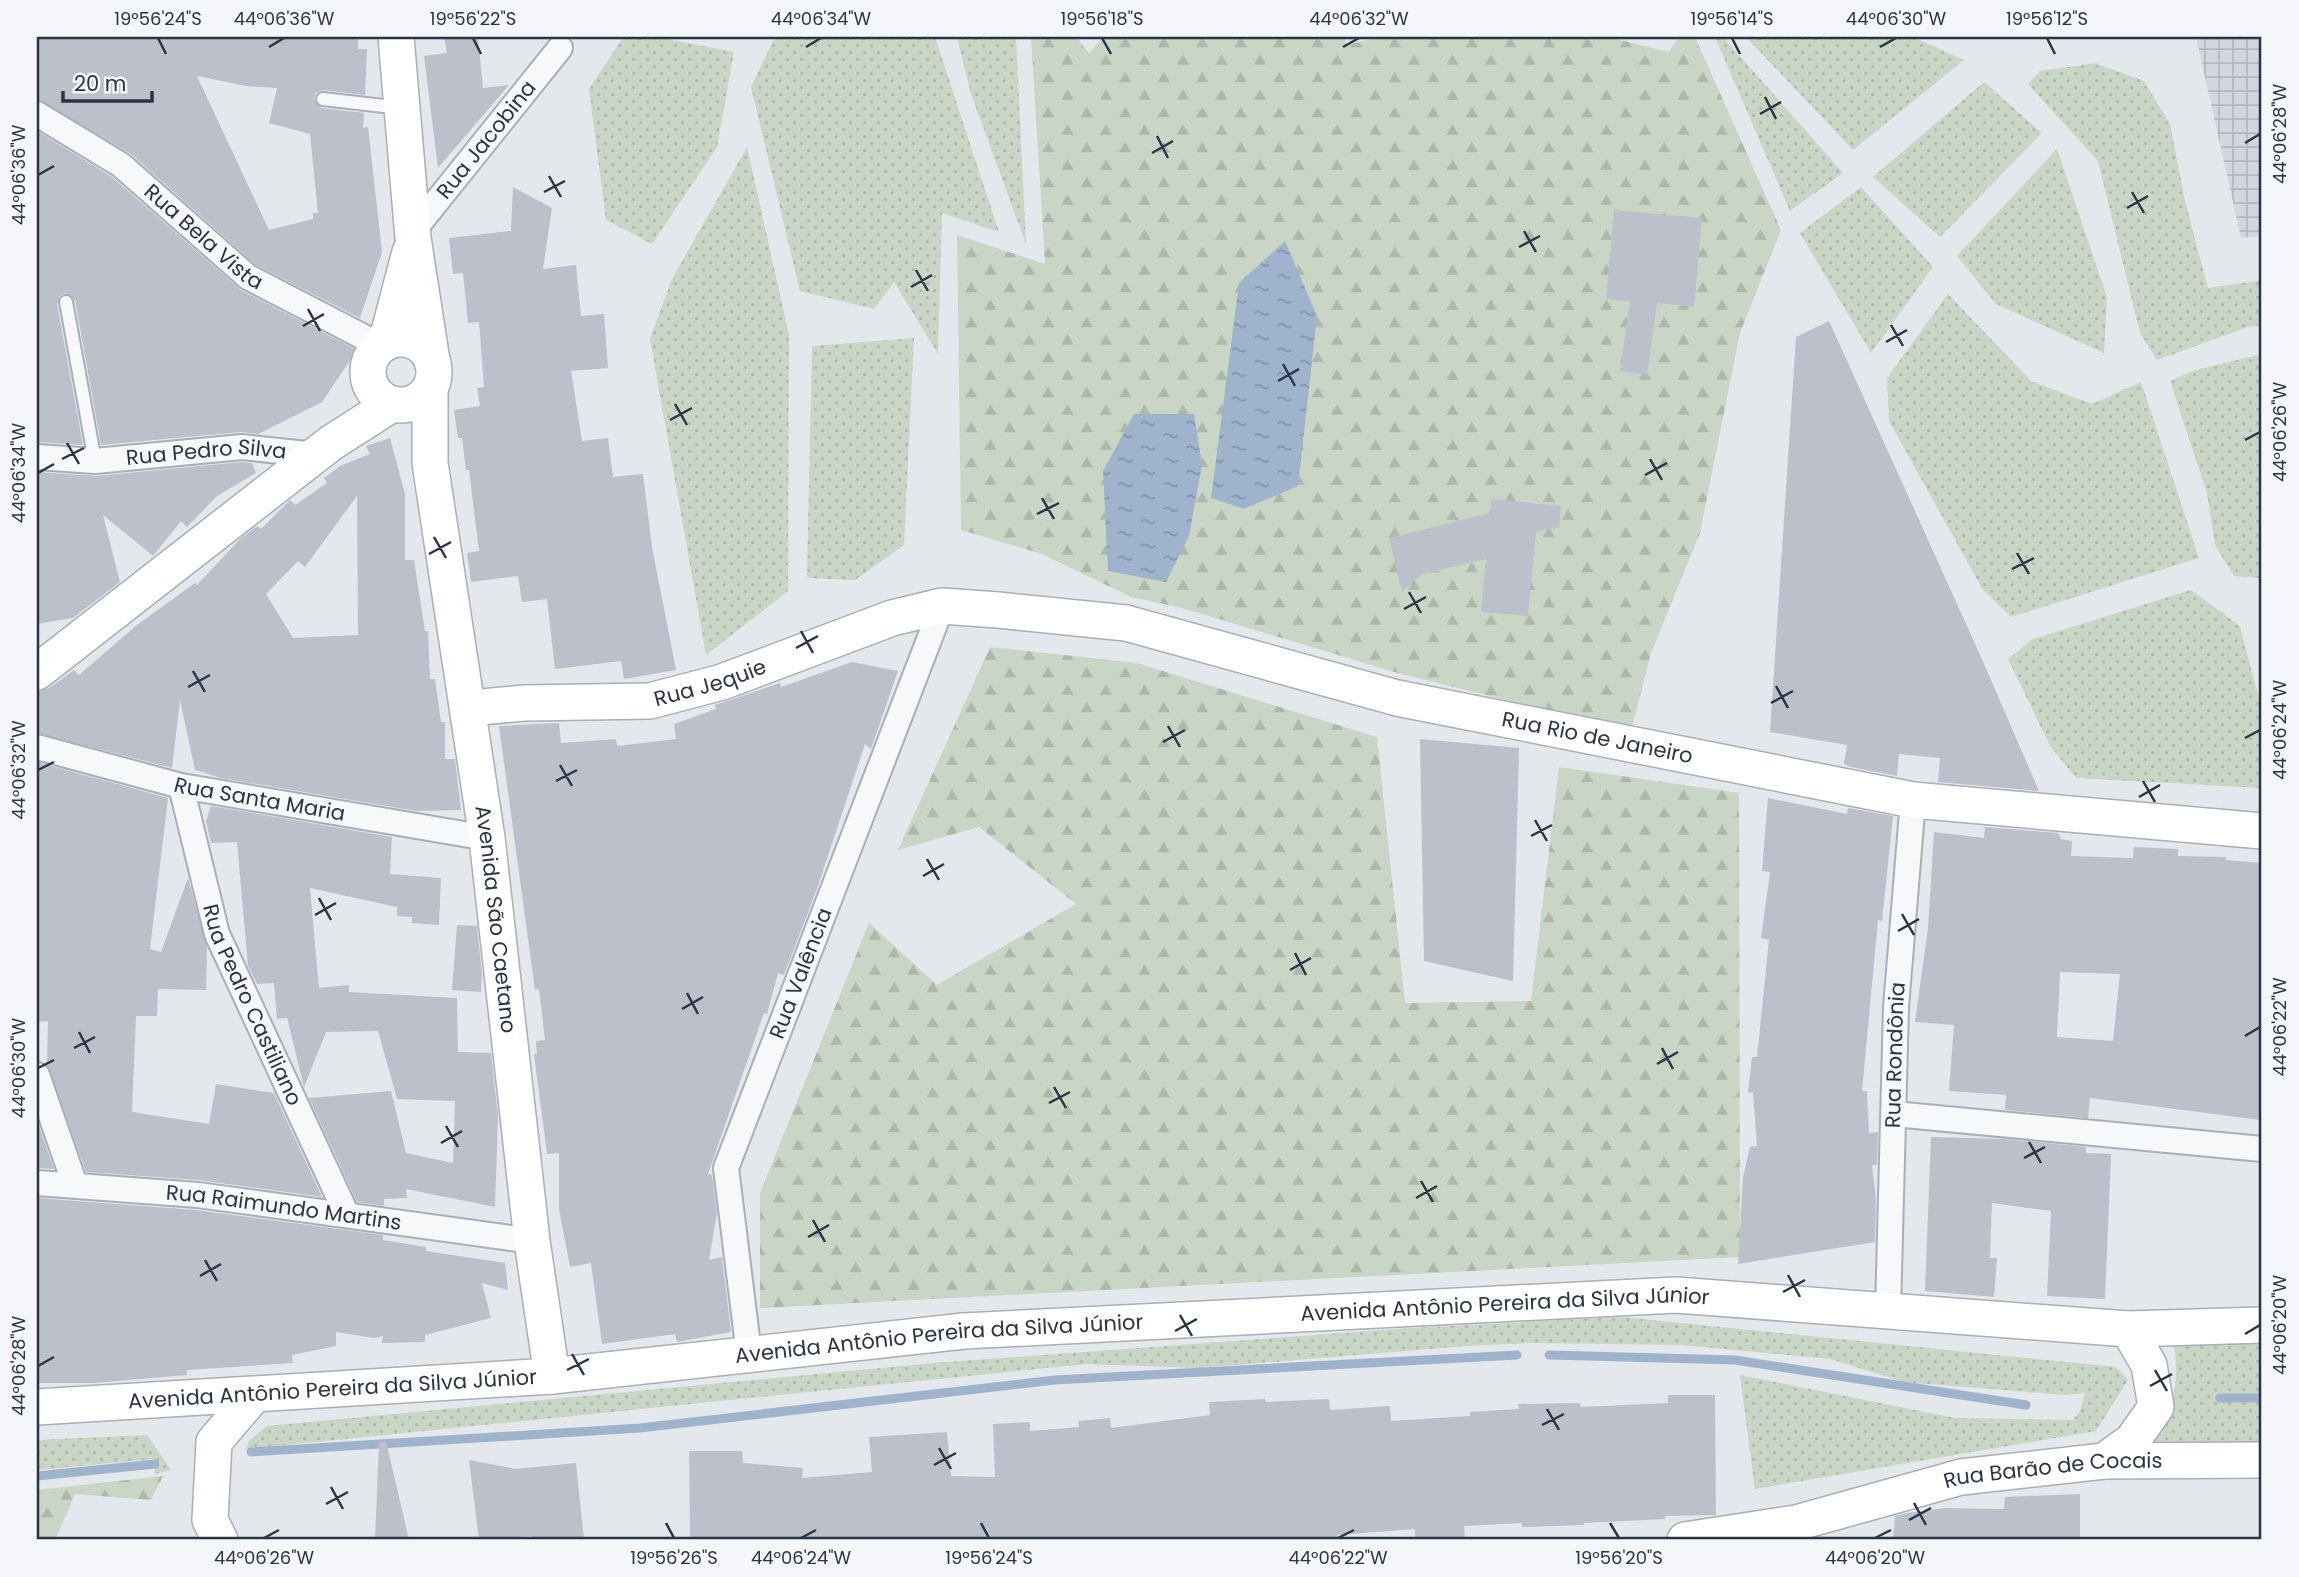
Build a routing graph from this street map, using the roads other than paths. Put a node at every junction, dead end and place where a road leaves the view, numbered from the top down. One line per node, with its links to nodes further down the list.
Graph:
1 (396, 37): 4 (street)
2 (561, 48): 6 (street, Rua Jacobina)
3 (323, 99): 4 (lane)
4 (402, 108): 6 (street)
5 (37, 114): 8 (street, Rua Bela Vista)
6 (413, 235): 8 (street); 9 (street)
7 (66, 302): 12 (lane, Rua Pedro Silva)
8 (378, 355): 9 (street); 9 (street); 10 (street)
9 (414, 390): 10 (street); 15 (street, Avenida São Caetano)
10 (323, 449): 12 (street, Rua Pedro Silva); 14 (street)
11 (37, 457): 12 (street, Rua Pedro Silva)
12 (95, 461)
13 (942, 606): 15 (street, Rua Jequie); 18 (street, Rua Rio de Janeiro); 31 (street, Rua Valência)
14 (37, 672)
15 (470, 708): 20 (street, Avenida São Caetano)
16 (37, 747): 17 (street, Rua Santa Maria)
17 (181, 786): 20 (street, Rua Santa Maria); 26 (street, Rua Pedro Castiliano)
18 (1913, 800): 19 (street, Rua Rio de Janeiro); 22 (street, Rua Rondônia)
19 (2262, 831)
20 (487, 838): 27 (street, Avenida São Caetano)
21 (37, 1076): 25 (street)
22 (1894, 1114): 23 (street); 28 (street, Rua Rondônia)
23 (2262, 1149)
24 (37, 1183): 25 (street, Rua Raimundo Martins)
25 (75, 1185): 26 (street, Rua Raimundo Martins)
26 (347, 1215): 27 (street, Rua Raimundo Martins)
27 (532, 1241): 32 (street, Avenida São Caetano)
28 (1888, 1311): 30 (street, Avenida Antônio Pereira da Silva Júnior); 31 (street, Avenida Antônio Pereira da Silva Júnior)
29 (2262, 1325): 30 (street, Avenida Antônio Pereira da Silva Júnior)
30 (2128, 1329): 36 (street)
31 (749, 1354): 32 (street, Avenida Antônio Pereira da Silva Júnior)
32 (552, 1376): 33 (street, Avenida Antônio Pereira da Silva Júnior)
33 (253, 1396): 34 (street, Avenida Antônio Pereira da Silva Júnior); 38 (street)
34 (37, 1408)
35 (2262, 1460): 36 (street, Rua Barão de Cocais)
36 (2104, 1461): 37 (street, Rua Barão de Cocais)
37 (1732, 1536): 39 (street, Rua Barão de Cocais)
38 (220, 1540)
39 (1685, 1540)

